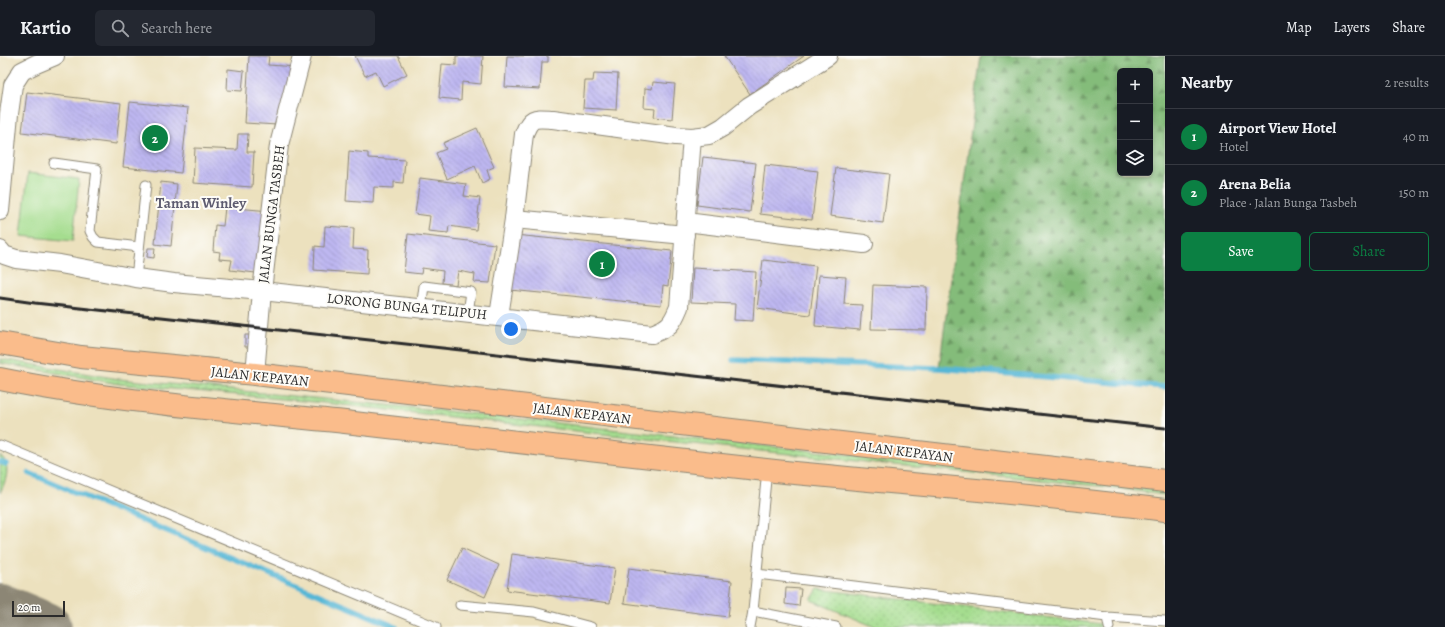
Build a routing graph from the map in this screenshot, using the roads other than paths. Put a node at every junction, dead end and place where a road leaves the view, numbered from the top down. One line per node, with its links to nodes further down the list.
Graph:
1 (55, 56): 7 (street)
2 (302, 56): 14 (street, JALAN BUNGA TASBEH)
3 (828, 56): 4 (street)
4 (692, 137): 8 (street); 9 (street, LORONG BUNGA TELIPUH)
5 (54, 163): 11 (lane)
6 (146, 185): 11 (lane)
7 (0, 212)
8 (514, 219): 9 (street); 15 (street)
9 (685, 229): 10 (street); 15 (street, LORONG BUNGA TELIPUH)
10 (864, 244)
11 (139, 247): 13 (lane)
12 (0, 250): 13 (street)
13 (136, 278): 14 (street)
14 (262, 290): 15 (street, LORONG BUNGA TELIPUH); 17 (street, JALAN BUNGA TASBEH)
15 (499, 316)
16 (0, 343): 17 (highway, JALAN KEPAYAN)
17 (255, 374): 21 (highway, JALAN KEPAYAN)
18 (0, 379): 20 (highway)
19 (0, 445): 28 (lane)
20 (767, 470): 22 (highway); 23 (lane)
21 (1165, 481)
22 (1165, 510)
23 (757, 574): 25 (lane); 26 (lane)
24 (460, 605): 29 (lane)
25 (753, 611): 30 (lane); 31 (lane)
26 (1107, 617): 27 (lane); 32 (lane)
27 (1165, 622)
28 (436, 627)
29 (591, 627)
30 (750, 627)
31 (836, 627)
32 (1109, 627)

